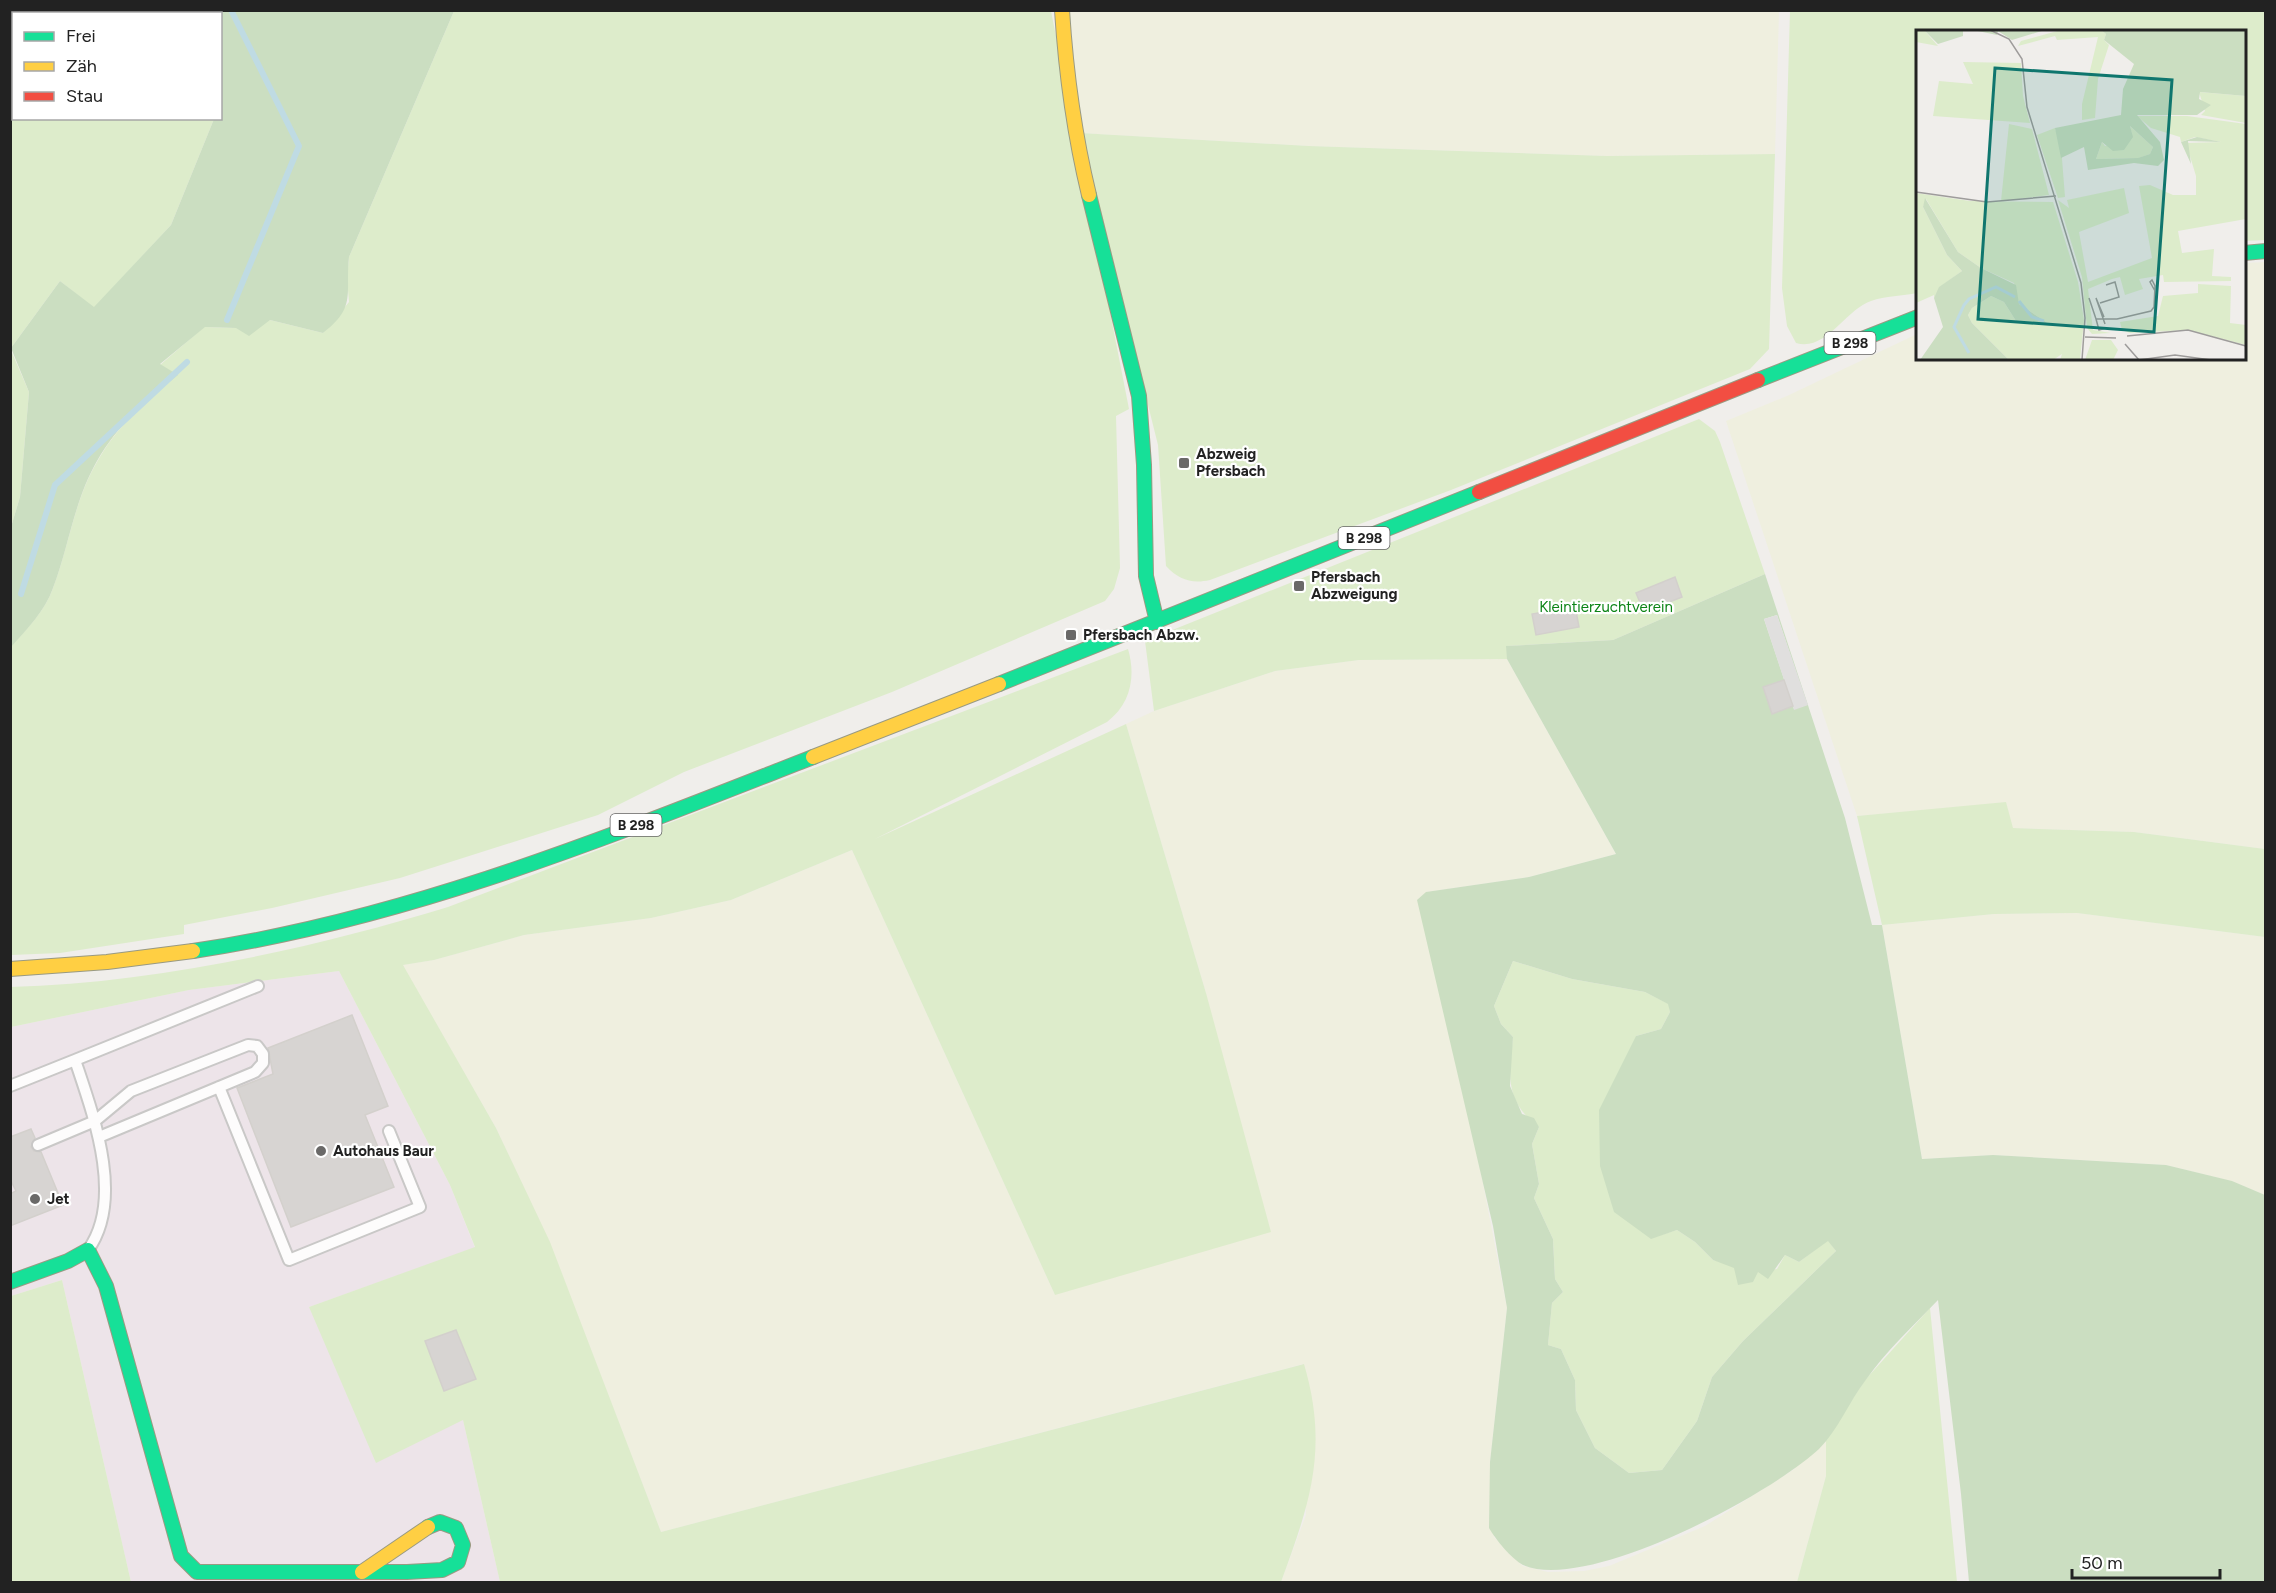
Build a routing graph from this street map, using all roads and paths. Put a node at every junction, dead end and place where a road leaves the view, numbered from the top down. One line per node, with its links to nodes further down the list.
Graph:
1 (1062, 10): 5 (main road)
2 (2265, 252): 3 (main road)
3 (2246, 253)
4 (1916, 317): 5 (main road, B 298)
5 (1157, 622): 6 (main road, B 298)
6 (10, 969)
7 (258, 986): 8 (lane)
8 (75, 1060): 9 (lane); 11 (lane)
9 (10, 1086)
10 (219, 1087): 11 (lane); 12 (lane); 13 (lane)
11 (95, 1121): 13 (lane); 14 (lane)
12 (389, 1131)
13 (99, 1137): 15 (lane)
14 (38, 1145)
15 (88, 1250): 16 (main road); 17 (main road)
16 (10, 1282)
17 (362, 1572): 17 (main road)

